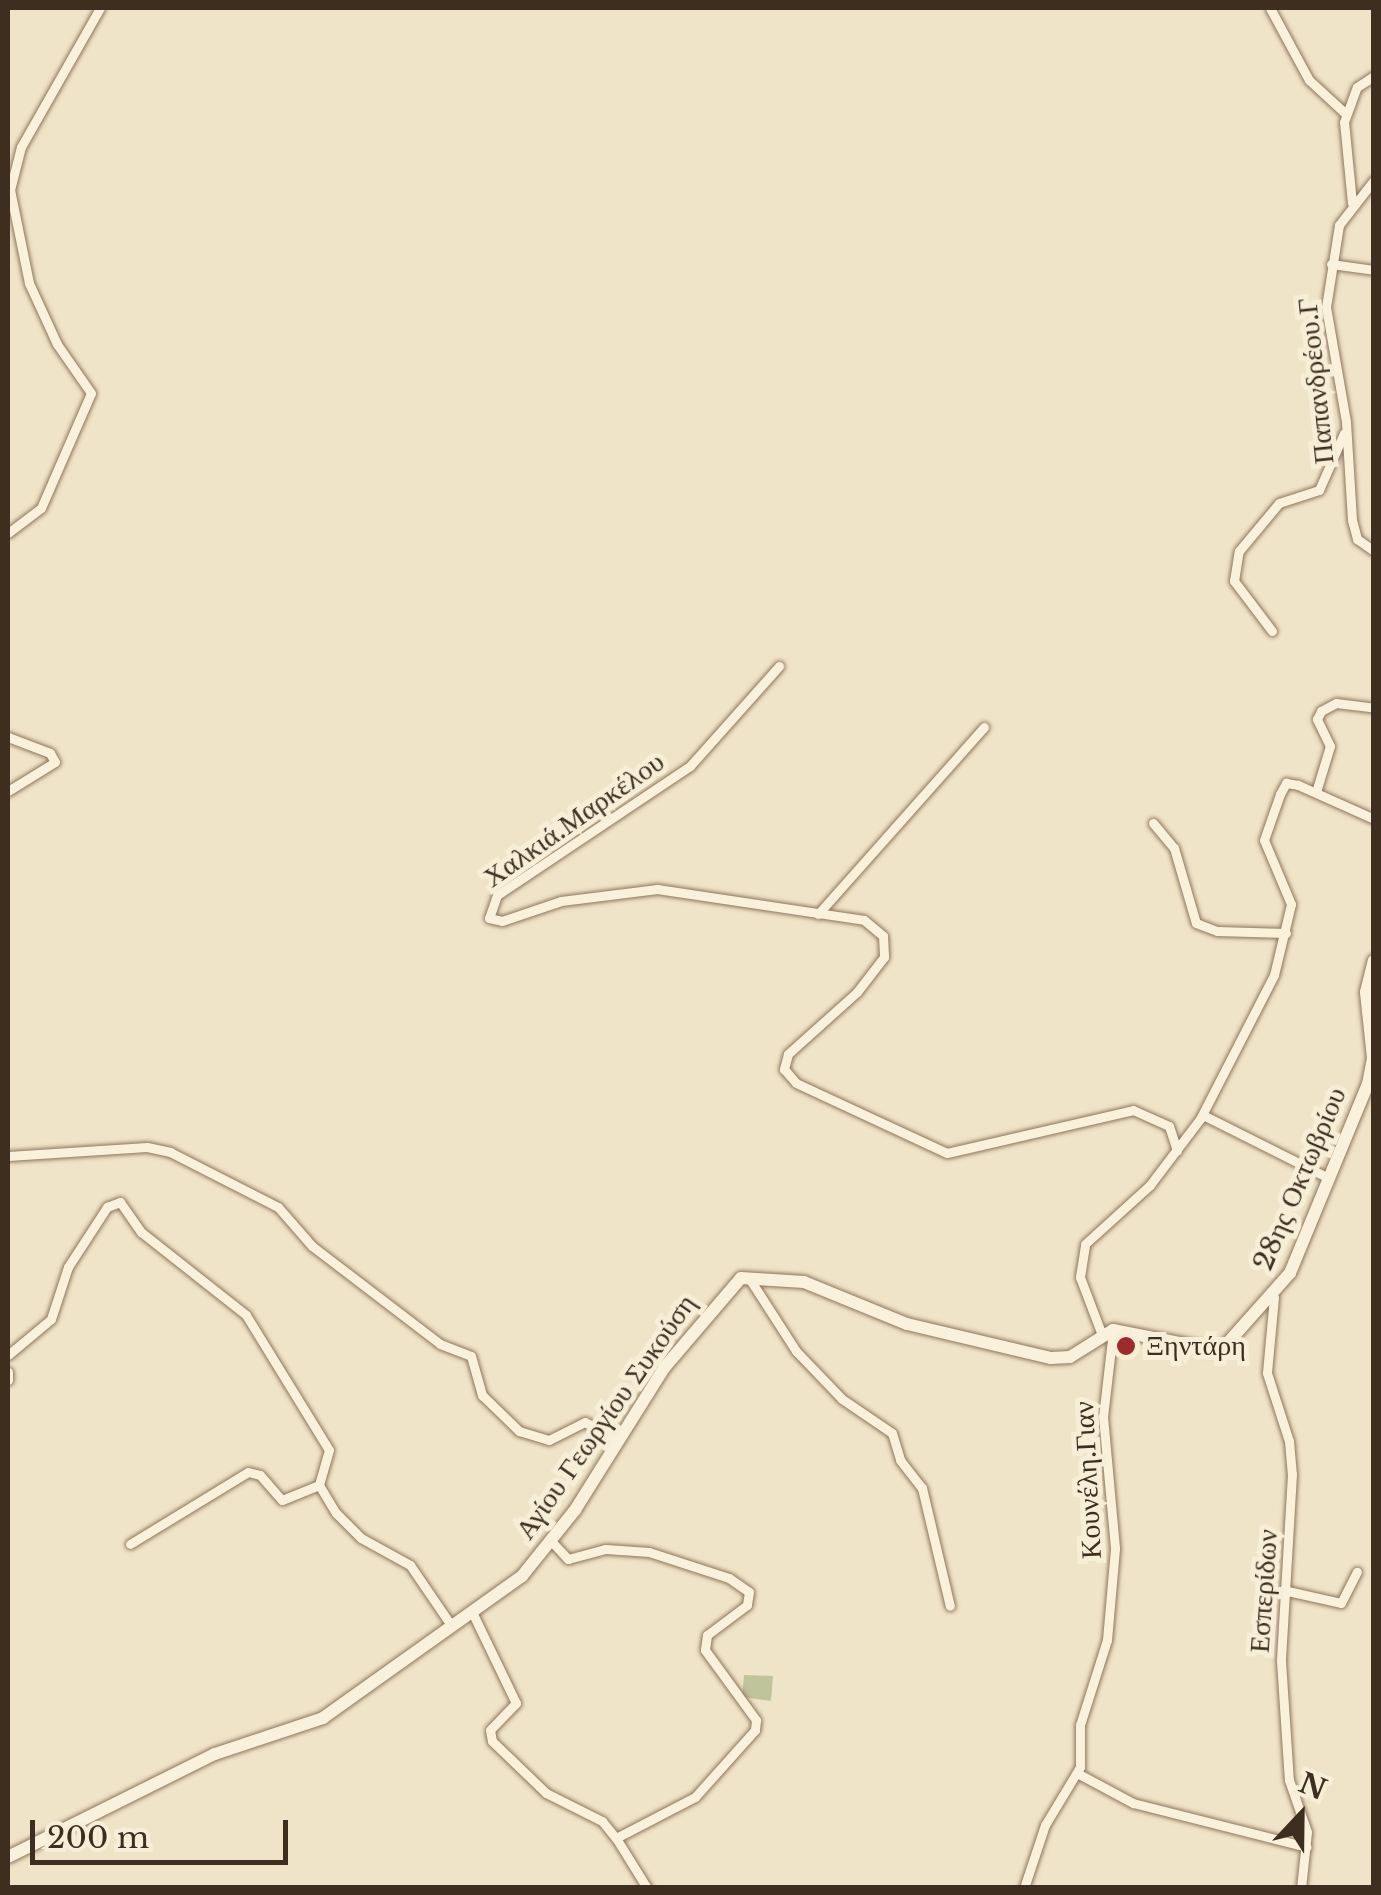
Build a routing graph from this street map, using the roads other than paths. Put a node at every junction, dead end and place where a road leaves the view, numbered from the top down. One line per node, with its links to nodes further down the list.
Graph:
1 (100, 8): 10 (street)
2 (1270, 8): 4 (street)
3 (1374, 76): 4 (street)
4 (1346, 114): 6 (street)
5 (1373, 187): 6 (street)
6 (1352, 202): 7 (street, Παπανδρέου.Γ)
7 (1331, 264): 8 (street); 9 (street, Παπανδρέου.Γ)
8 (1374, 270)
9 (1346, 430): 11 (street, Παπανδρέου.Γ); 12 (street)
10 (8, 532)
11 (1374, 552)
12 (1272, 631)
13 (779, 666): 21 (street, Χαλκιά.Μαρκέλου)
14 (1374, 708): 18 (street)
15 (984, 727): 21 (street)
16 (8, 736): 17 (street)
17 (8, 792)
18 (1316, 792): 19 (street); 22 (street)
19 (1374, 819)
20 (1153, 823): 22 (street)
21 (818, 914): 26 (street, Χαλκιά.Μαρκέλου)
22 (1286, 933): 25 (street)
23 (1374, 960): 24 (main road, 28ης Οκτωβρίου)
24 (1372, 1019): 28 (main road, 28ης Οκτωβρίου)
25 (1203, 1115): 26 (street); 28 (street)
26 (1177, 1151): 31 (street)
27 (8, 1156): 35 (street)
28 (1329, 1178): 30 (main road, 28ης Οκτωβρίου)
29 (749, 1278): 31 (main road); 35 (main road, Αγίου Γεωργίου Συκούση); 41 (street)
30 (1274, 1298): 31 (main road); 40 (street, Εσπερίδων)
31 (1108, 1332): 44 (street, Κουνέλη.Γιαν)
32 (8, 1355): 36 (street)
33 (8, 1372): 34 (street)
34 (8, 1380)
35 (618, 1441): 37 (main road, Αγίου Γεωργίου Συκούση)
36 (319, 1486): 38 (street); 43 (street)
37 (552, 1543): 42 (main road, Αγίου Γεωργίου Συκούση); 45 (street)
38 (130, 1544)
39 (1358, 1572): 40 (street)
40 (1283, 1590): 46 (street, Εσπερίδων)
41 (950, 1606)
42 (472, 1612): 43 (main road, Αγίου Γεωργίου Συκούση); 45 (street)
43 (452, 1626): 47 (main road, Αγίου Γεωργίου Συκούση)
44 (1077, 1773): 46 (street); 49 (street)
45 (616, 1838): 48 (street)
46 (1307, 1847): 50 (street, Εσπερίδων)
47 (8, 1857)
48 (647, 1888)
49 (1024, 1888)
50 (1301, 1888)

